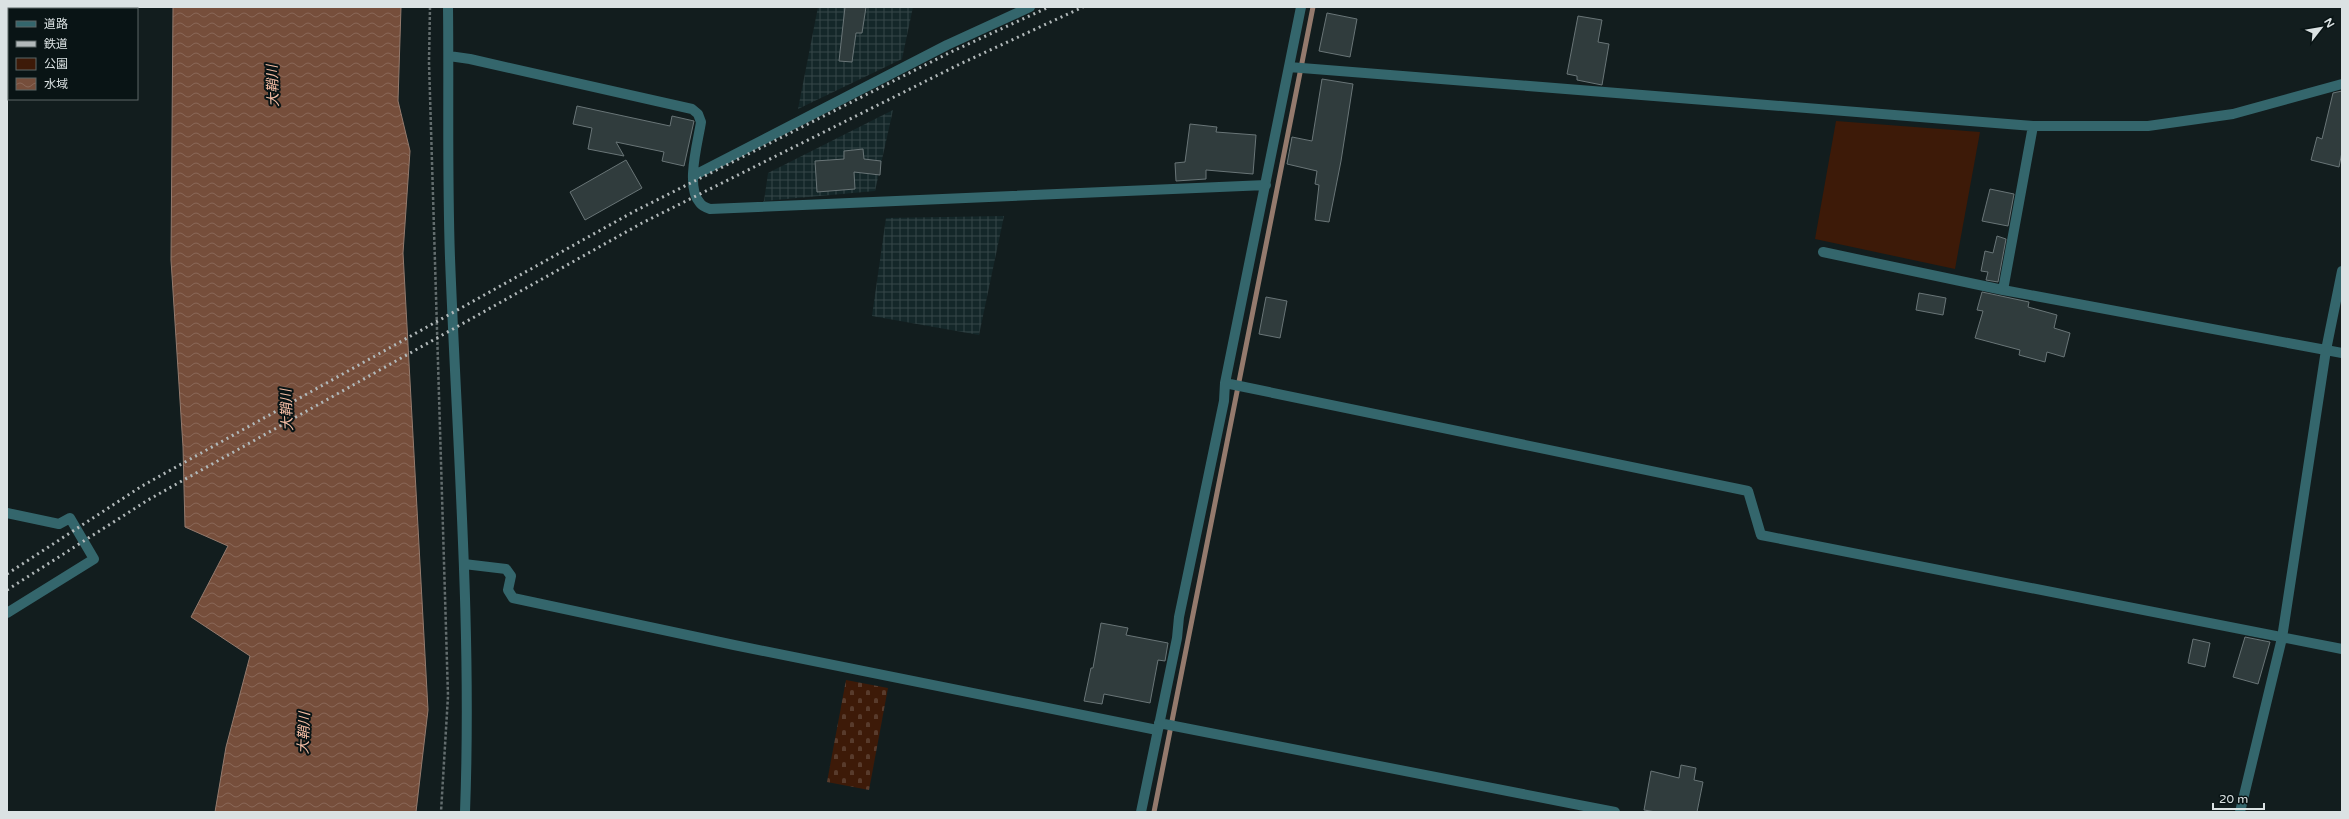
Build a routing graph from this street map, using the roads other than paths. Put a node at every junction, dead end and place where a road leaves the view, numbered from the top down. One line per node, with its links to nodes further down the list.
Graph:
1 (448, 7): 4 (street)
2 (1030, 7): 8 (street)
3 (1301, 7): 5 (street)
4 (449, 56): 8 (street); 17 (street)
5 (1291, 67): 7 (street); 9 (street)
6 (2342, 84): 7 (street)
7 (2033, 126): 12 (street)
8 (693, 176): 9 (street)
9 (1266, 185): 15 (street)
10 (1822, 252): 12 (street)
11 (2342, 271): 13 (street)
12 (2002, 290): 13 (street)
13 (2326, 350): 14 (street); 19 (street)
14 (2342, 353)
15 (1228, 384): 19 (street); 21 (street)
16 (7, 513): 18 (street)
17 (464, 564): 21 (street); 22 (street)
18 (7, 613)
19 (2282, 638): 20 (street); 25 (street)
20 (2342, 649)
21 (1159, 726): 23 (street); 24 (street)
22 (465, 812)
23 (1141, 812)
24 (1615, 812)
25 (2240, 812)

